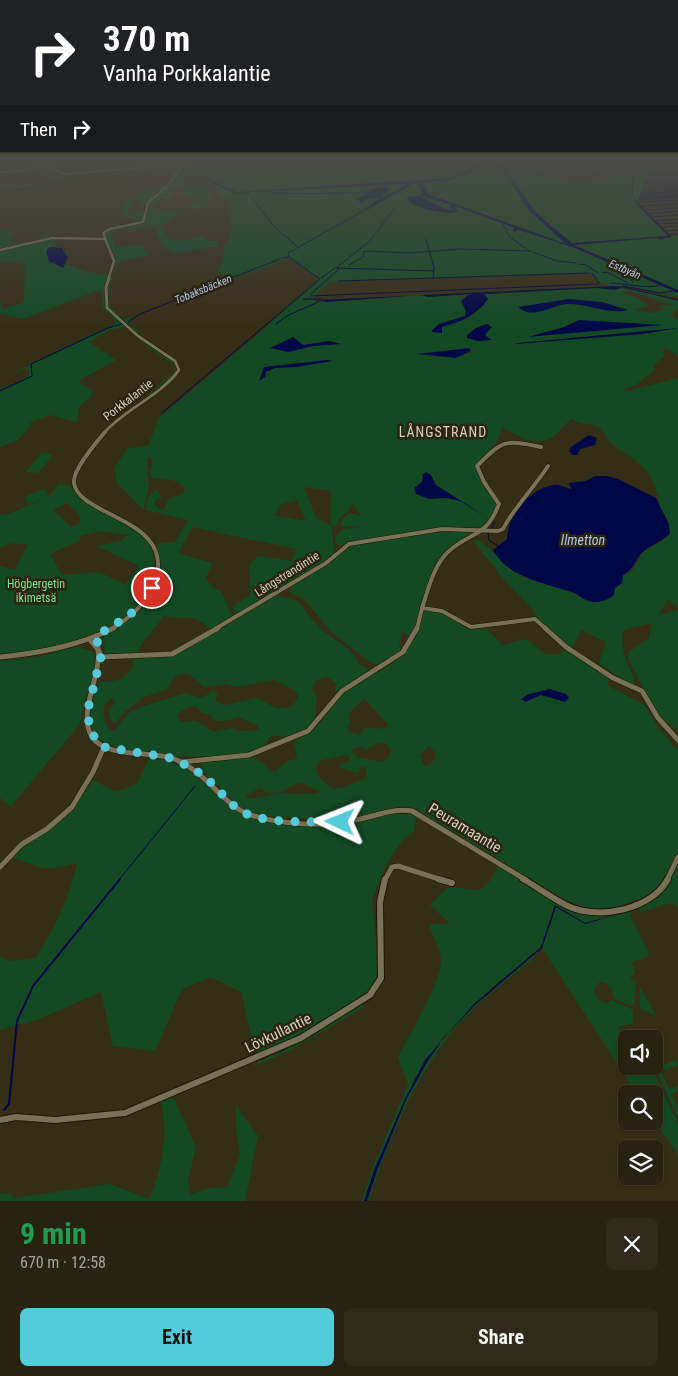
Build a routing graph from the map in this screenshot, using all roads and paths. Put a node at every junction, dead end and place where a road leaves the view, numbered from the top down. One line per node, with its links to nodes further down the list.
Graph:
1 (145, 216): 2 (street)
2 (104, 237): 3 (street); 8 (street, Porkkalantie)
3 (0, 250)
4 (541, 447): 6 (street)
5 (548, 466): 6 (street, Långstrandintie)
6 (483, 531): 7 (street); 10 (street, Långstrandintie)
7 (422, 608): 12 (street); 14 (street)
8 (96, 636): 9 (street, Porkkalantie); 10 (street)
9 (89, 639): 10 (street); 11 (street, Porkkalantie)
10 (100, 655): 13 (street)
11 (0, 657)
12 (678, 740)
13 (104, 747): 15 (street, Peuramaantie); 18 (street)
14 (199, 760): 15 (street); 16 (street)
15 (181, 762): 16 (street, Peuramaantie)
16 (195, 770): 17 (street, Peuramaantie)
17 (678, 857)
18 (0, 867)
19 (452, 883): 20 (street, Lövkullantie)
20 (0, 1120)

